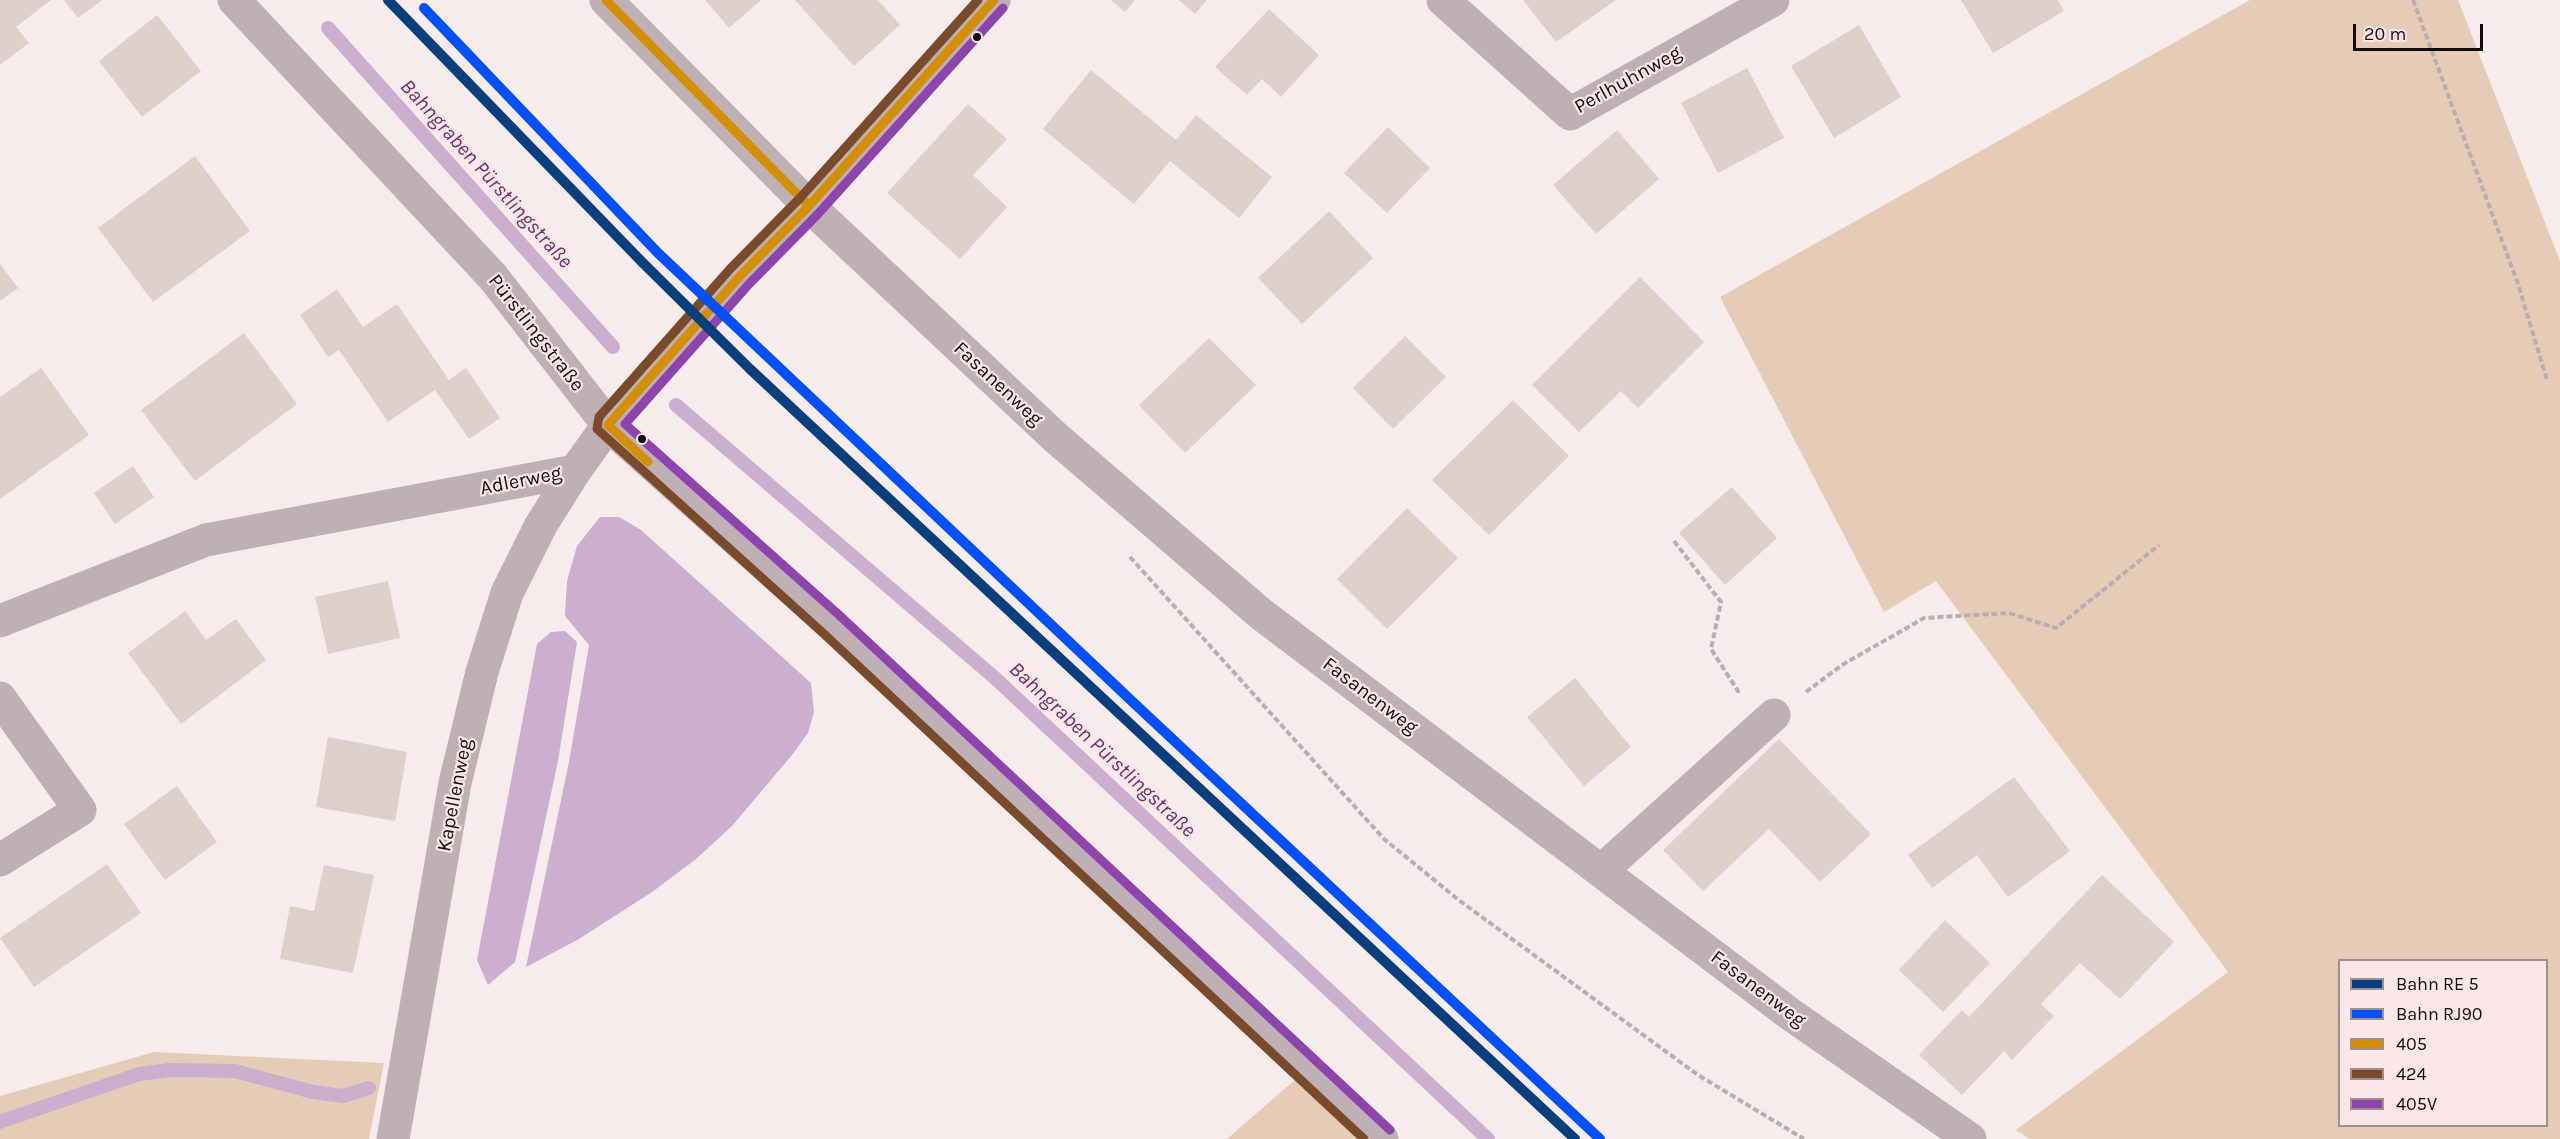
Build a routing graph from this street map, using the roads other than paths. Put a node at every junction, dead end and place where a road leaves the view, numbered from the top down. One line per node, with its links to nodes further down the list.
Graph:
1 (234, 0): 7 (street, Pürstlingstraße)
2 (606, 0): 6 (street, Fasanenweg)
3 (994, 0): 6 (street, Adlerweg)
4 (1443, 0): 5 (street, Perlhuhnweg)
5 (1773, 0)
6 (809, 206): 7 (street, Adlerweg); 13 (street, Fasanenweg)
7 (608, 425): 8 (street, Adlerweg); 15 (street, Pürstlingstraße)
8 (575, 471): 9 (street, Adlerweg); 14 (street, Kapellenweg)
9 (0, 621)
10 (0, 698): 12 (street)
11 (1774, 715): 13 (street)
12 (0, 860)
13 (1601, 872): 16 (street, Fasanenweg)
14 (393, 1139)
15 (1382, 1139)
16 (1970, 1139)

